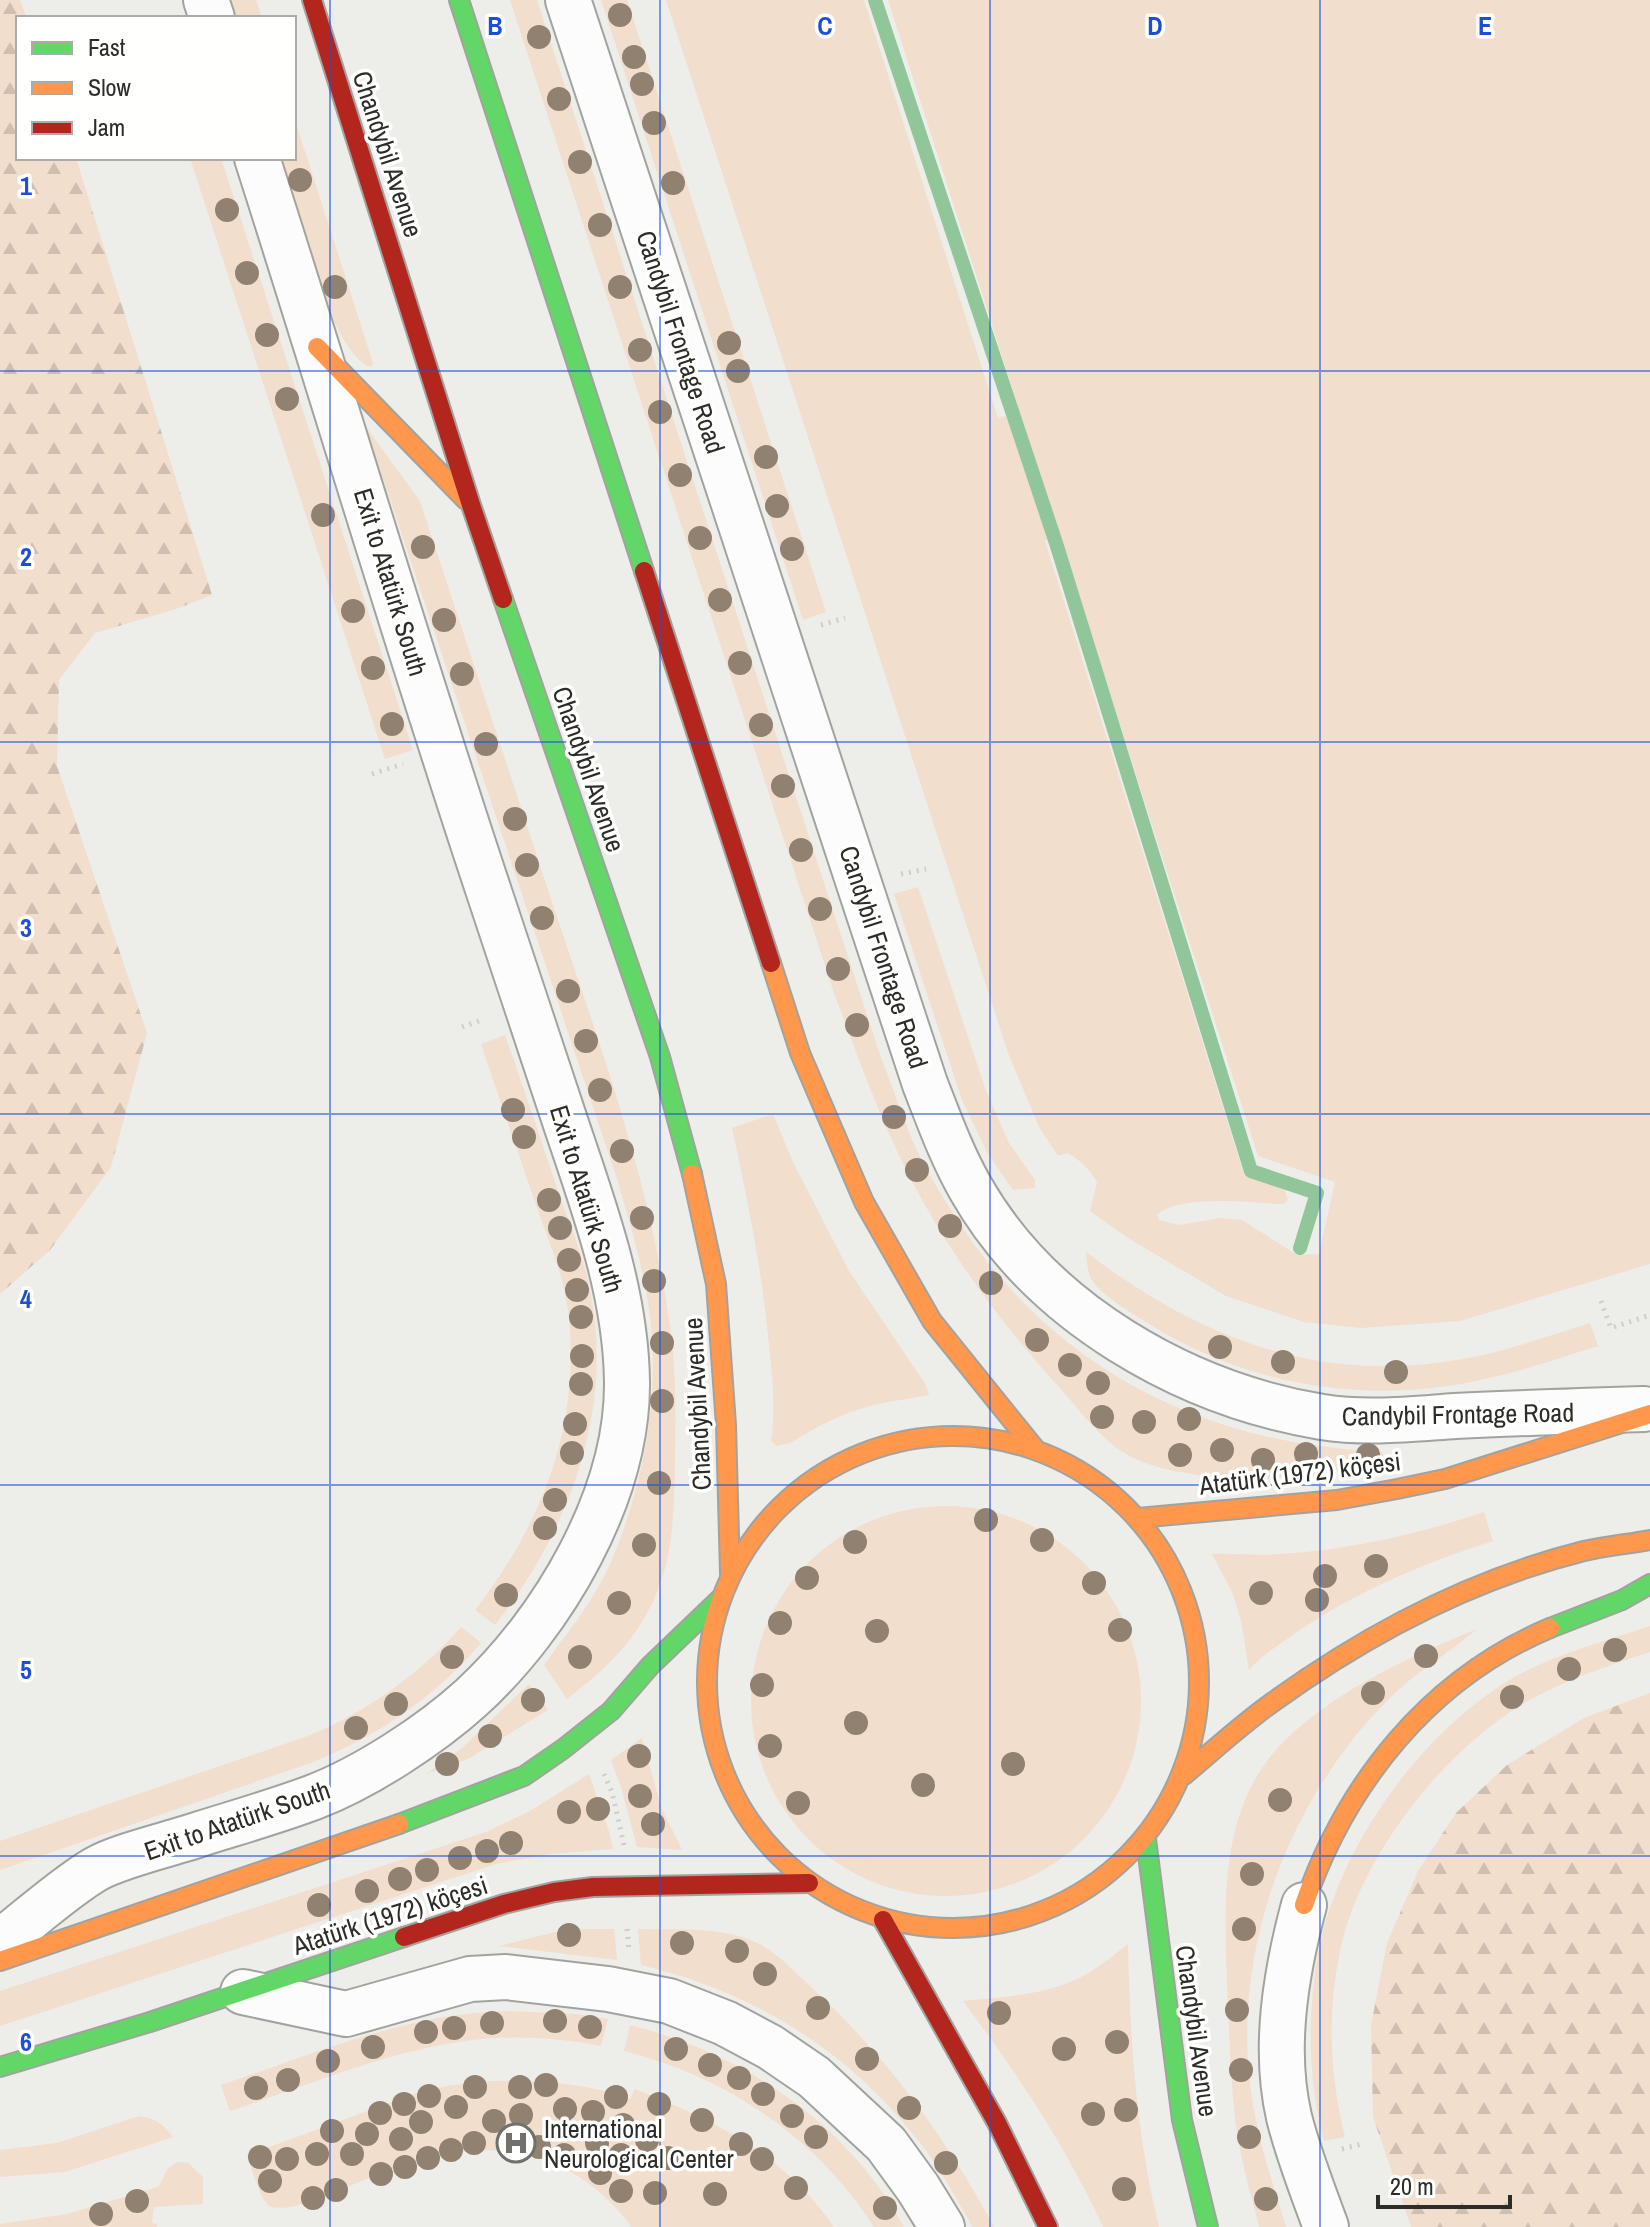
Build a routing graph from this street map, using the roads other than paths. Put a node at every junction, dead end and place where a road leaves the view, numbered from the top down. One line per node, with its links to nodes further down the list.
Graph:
1 (312, 0): 6 (main road, Chandybil Avenue)
2 (459, 0): 8 (main road)
3 (568, 0): 7 (street, Candybil Frontage Road)
4 (258, 160): 5 (street)
5 (317, 347): 6 (main road); 19 (street, Exit to Atatürk South)
6 (471, 505): 11 (main road, Chandybil Avenue)
7 (1650, 1412): 9 (main road, Atatürk (1972) köçesi)
8 (1036, 1450): 9 (main road); 11 (main road)
9 (1138, 1518): 14 (main road)
10 (1650, 1540): 14 (main road)
11 (730, 1573): 13 (main road)
12 (1650, 1584): 17 (main road)
13 (720, 1599): 16 (main road); 20 (main road)
14 (1184, 1775): 15 (main road)
15 (1146, 1839): 18 (main road); 25 (main road, Chandybil Avenue)
16 (809, 1883): 18 (main road); 21 (main road, Atatürk (1972) köçesi)
17 (1304, 1905): 26 (street)
18 (883, 1920): 24 (main road)
19 (0, 1942)
20 (0, 1961)
21 (243, 1992): 22 (main road, Atatürk (1972) köçesi); 23 (street)
22 (0, 2067)
23 (942, 2227)
24 (1048, 2227)
25 (1208, 2227)
26 (1326, 2227)

